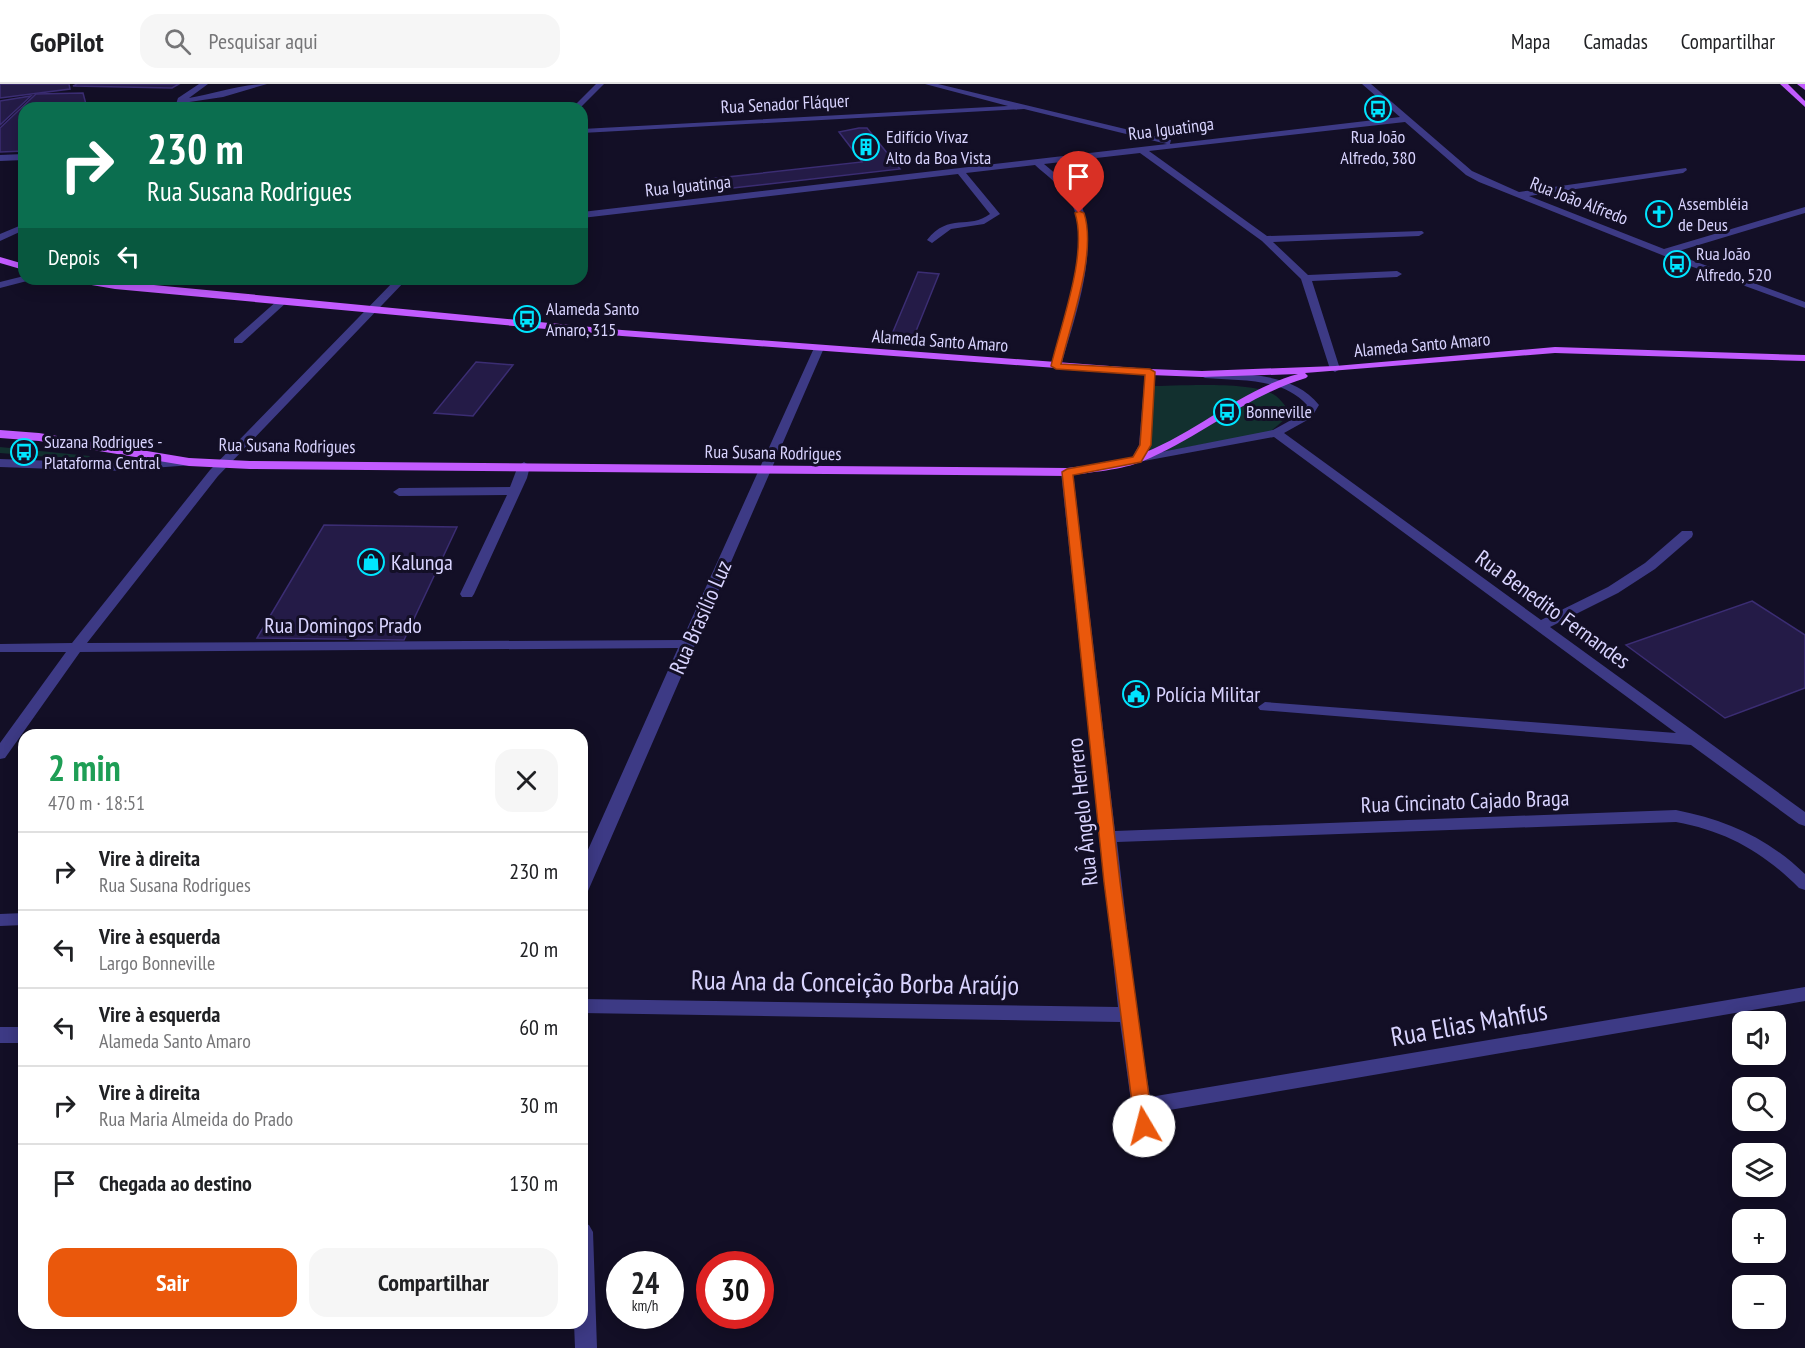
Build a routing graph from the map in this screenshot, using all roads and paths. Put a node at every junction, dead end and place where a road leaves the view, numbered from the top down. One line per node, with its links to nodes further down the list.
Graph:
1 (204, 84): 9 (street)
2 (263, 84): 10 (street)
3 (600, 84): 11 (street)
4 (929, 84): 13 (street)
5 (1366, 84): 14 (street, Rua João Alfredo)
6 (1784, 84): 12 (main road)
7 (1801, 84): 8 (main road)
8 (1805, 88)
9 (180, 102)
10 (190, 102)
11 (582, 102)
12 (1805, 105)
13 (1026, 107): 15 (street, Rua Senador Fláquer); 16 (street)
14 (1406, 119): 16 (street, Rua Iguatinga); 23 (street, Rua João Alfredo)
15 (588, 131)
16 (1180, 145): 17 (street, Rua Iguatinga)
17 (1140, 149): 20 (street, Rua Iguatinga); 29 (street)
18 (18, 157): 19 (street)
19 (0, 158)
20 (1038, 163): 22 (street, Rua Iguatinga); 46 (street)
21 (1683, 170): 23 (street)
22 (961, 172): 25 (street, Rua Iguatinga); 30 (street)
23 (1516, 195): 31 (street, Rua João Alfredo)
24 (1805, 210): 31 (street)
25 (588, 214)
26 (18, 230): 28 (street)
27 (1419, 233): 29 (street)
28 (0, 238)
29 (1265, 239): 35 (street)
30 (932, 240)
31 (1664, 252): 41 (street, Rua João Alfredo)
32 (0, 260): 33 (main road)
33 (18, 265)
34 (1397, 274): 35 (street)
35 (1306, 278): 47 (street)
36 (18, 280): 37 (street)
37 (0, 285)
38 (109, 285): 40 (main road, Alameda Santo Amaro)
39 (396, 285): 42 (street)
40 (282, 302): 42 (main road, Alameda Santo Amaro); 43 (street)
41 (1805, 305)
42 (371, 310): 44 (main road, Alameda Santo Amaro); 56 (street)
43 (238, 341)
44 (819, 348): 46 (main road, Alameda Santo Amaro); 58 (street, Rua Brasílio Luz)
45 (1805, 358): 47 (main road, Alameda Santo Amaro)
46 (1056, 366): 48 (main road, Alameda Santo Amaro)
47 (1335, 369): 49 (main road, Alameda Santo Amaro); 50 (main road, Rua Susana Rodrigues)
48 (1150, 372): 49 (main road, Alameda Santo Amaro); 53 (street)
49 (1202, 374): 50 (street)
50 (1277, 383): 51 (street); 53 (main road, Rua Susana Rodrigues)
51 (1276, 433): 53 (street); 64 (street, Rua Benedito Fernandes)
52 (0, 434): 54 (main road, Rua Susana Rodrigues)
53 (1137, 460): 59 (main road, Rua Susana Rodrigues)
54 (189, 462): 55 (street, Rua Susana Rodrigues); 56 (main road, Rua Susana Rodrigues)
55 (0, 463)
56 (224, 464): 57 (main road, Rua Susana Rodrigues); 67 (street)
57 (524, 466): 58 (main road, Rua Susana Rodrigues); 60 (street)
58 (766, 471): 59 (main road, Rua Susana Rodrigues); 65 (street, Rua Brasílio Luz)
59 (1067, 472): 72 (street, Rua Ângelo Herrero)
60 (515, 491): 61 (street); 63 (street)
61 (399, 492)
62 (1688, 534): 64 (street)
63 (467, 594)
64 (1541, 626): 69 (street, Rua Benedito Fernandes)
65 (686, 644): 67 (street, Rua Domingos Prado); 73 (street, Rua Brasílio Luz)
66 (0, 648): 67 (street, Rua Domingos Prado)
67 (76, 648): 70 (street)
68 (1265, 707): 69 (street)
69 (1697, 740): 71 (street, Rua Benedito Fernandes)
70 (0, 754)
71 (1805, 820)
72 (1107, 837): 74 (street, Rua Cincinato Cajado Braga); 79 (street, Rua Ângelo Herrero)
73 (588, 870)
74 (1805, 884)
75 (18, 919): 76 (street)
76 (0, 920)
77 (1805, 994): 82 (street, Rua Elias Mahfus)
78 (588, 1006): 79 (street, Rua Ana da Conceição Borba Araújo)
79 (1128, 1015): 82 (street, Rua Ângelo Herrero)
80 (0, 1035): 81 (street)
81 (18, 1035)
82 (1141, 1107): 83 (street, Rua Ângelo Herrero)
83 (1147, 1145)
84 (585, 1329): 85 (street)
85 (586, 1348)

